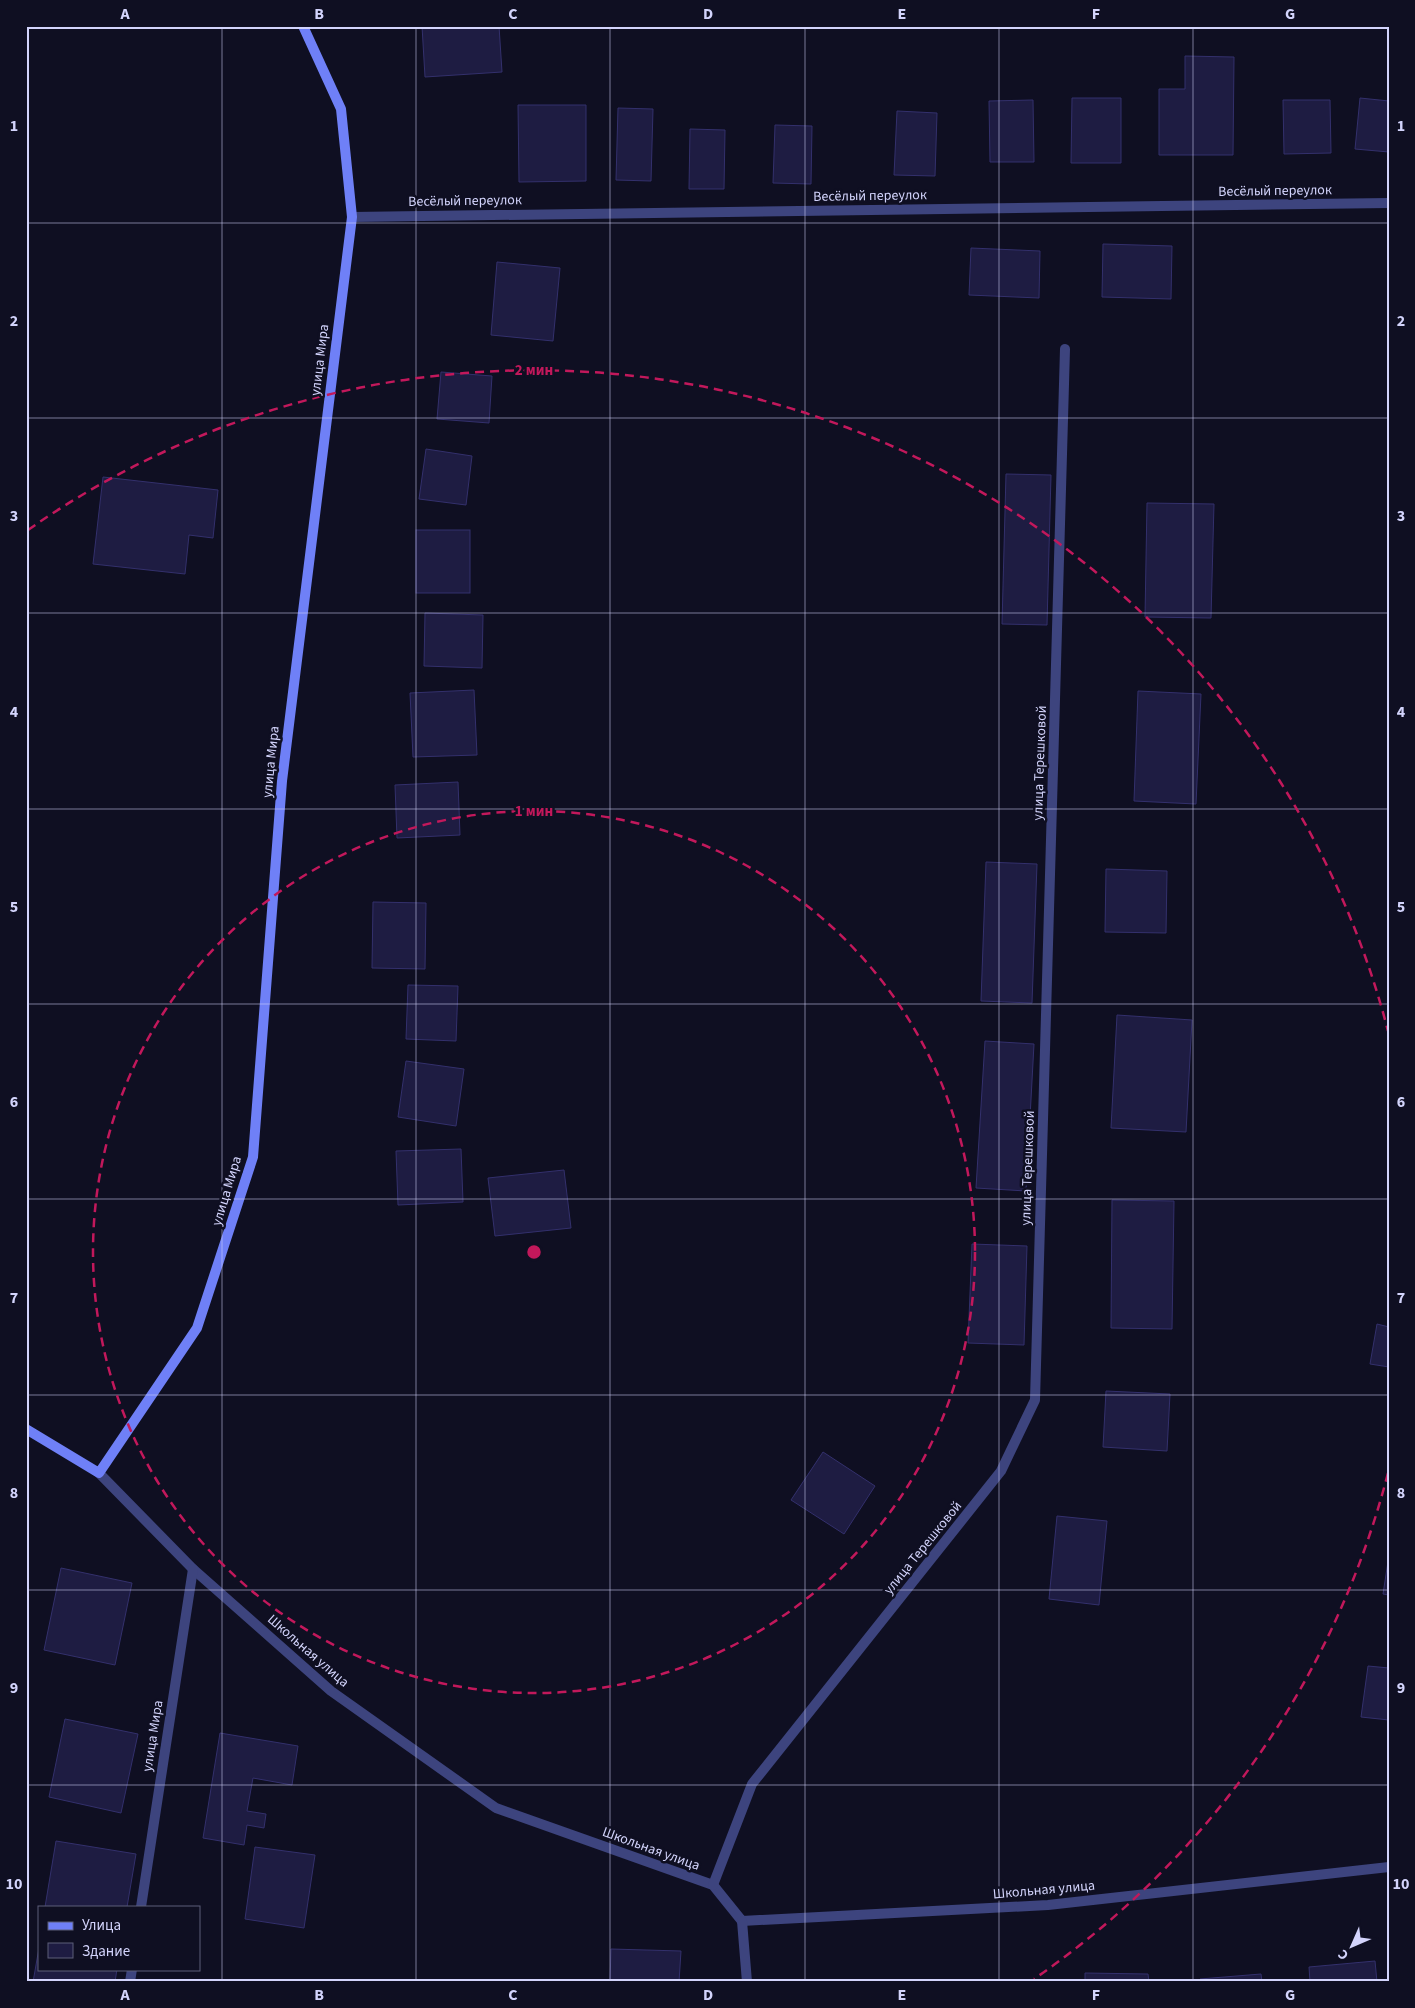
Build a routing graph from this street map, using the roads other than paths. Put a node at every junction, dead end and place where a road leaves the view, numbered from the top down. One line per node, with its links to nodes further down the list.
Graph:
1 (303, 26): 3 (street, улица Мира)
2 (1389, 204): 3 (street, Весёлый переулок)
3 (352, 217): 6 (street, улица Мира)
4 (1066, 349): 9 (street, улица Терешковой)
5 (26, 1429): 6 (street, Школьная улица)
6 (99, 1473): 7 (street, Школьная улица)
7 (193, 1569): 9 (street, Школьная улица); 10 (street, улица Мира)
8 (1389, 1867): 11 (street, Школьная улица)
9 (713, 1885): 11 (street, Школьная улица)
10 (141, 1906)
11 (742, 1921): 12 (street)
12 (746, 1982)

